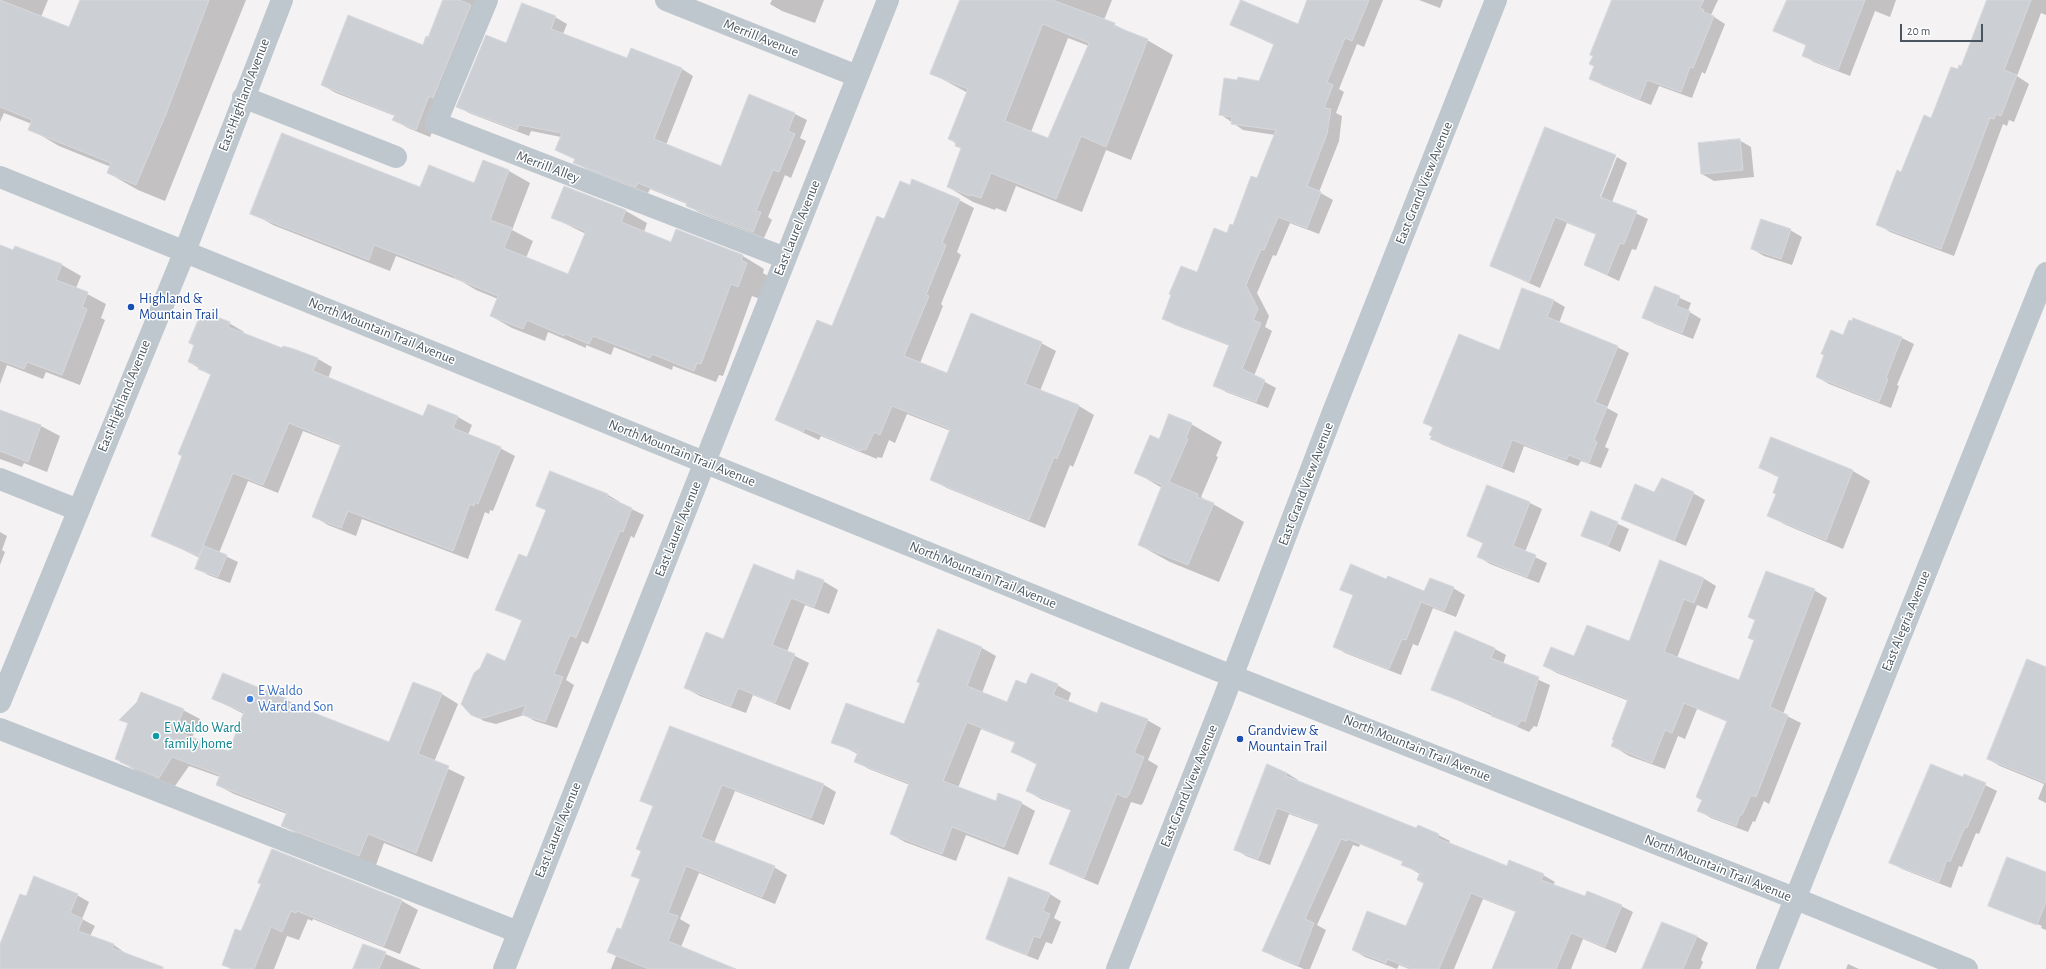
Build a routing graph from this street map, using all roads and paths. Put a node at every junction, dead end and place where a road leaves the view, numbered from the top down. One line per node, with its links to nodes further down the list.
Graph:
1 (282, 0): 7 (street, East Highland Avenue)
2 (487, 0): 11 (street, Merrill Alley)
3 (666, 0): 6 (street, Merrill Avenue)
4 (888, 0): 6 (street, East Laurel Avenue)
5 (1496, 0): 16 (street, East Grand View Avenue)
6 (857, 76): 11 (street, East Laurel Avenue)
7 (243, 97): 8 (street); 10 (street, East Highland Avenue)
8 (396, 157)
9 (0, 177): 10 (street, North Mountain Trail Avenue)
10 (185, 251): 13 (street, North Mountain Trail Avenue); 15 (street, East Highland Avenue)
11 (785, 258): 13 (street, East Laurel Avenue)
12 (2046, 273): 19 (street, East Alegria Avenue)
13 (704, 462): 16 (street, North Mountain Trail Avenue); 20 (street, East Laurel Avenue)
14 (0, 479): 15 (street)
15 (78, 510): 17 (street, East Highland Avenue)
16 (1232, 676): 19 (street, North Mountain Trail Avenue); 22 (street, East Grand View Avenue)
17 (0, 702)
18 (0, 729): 20 (street)
19 (1794, 898): 23 (street, East Alegria Avenue); 24 (street, North Mountain Trail Avenue)
20 (518, 932): 21 (street, East Laurel Avenue)
21 (504, 969)
22 (1117, 969)
23 (1767, 969)
24 (1967, 969)

